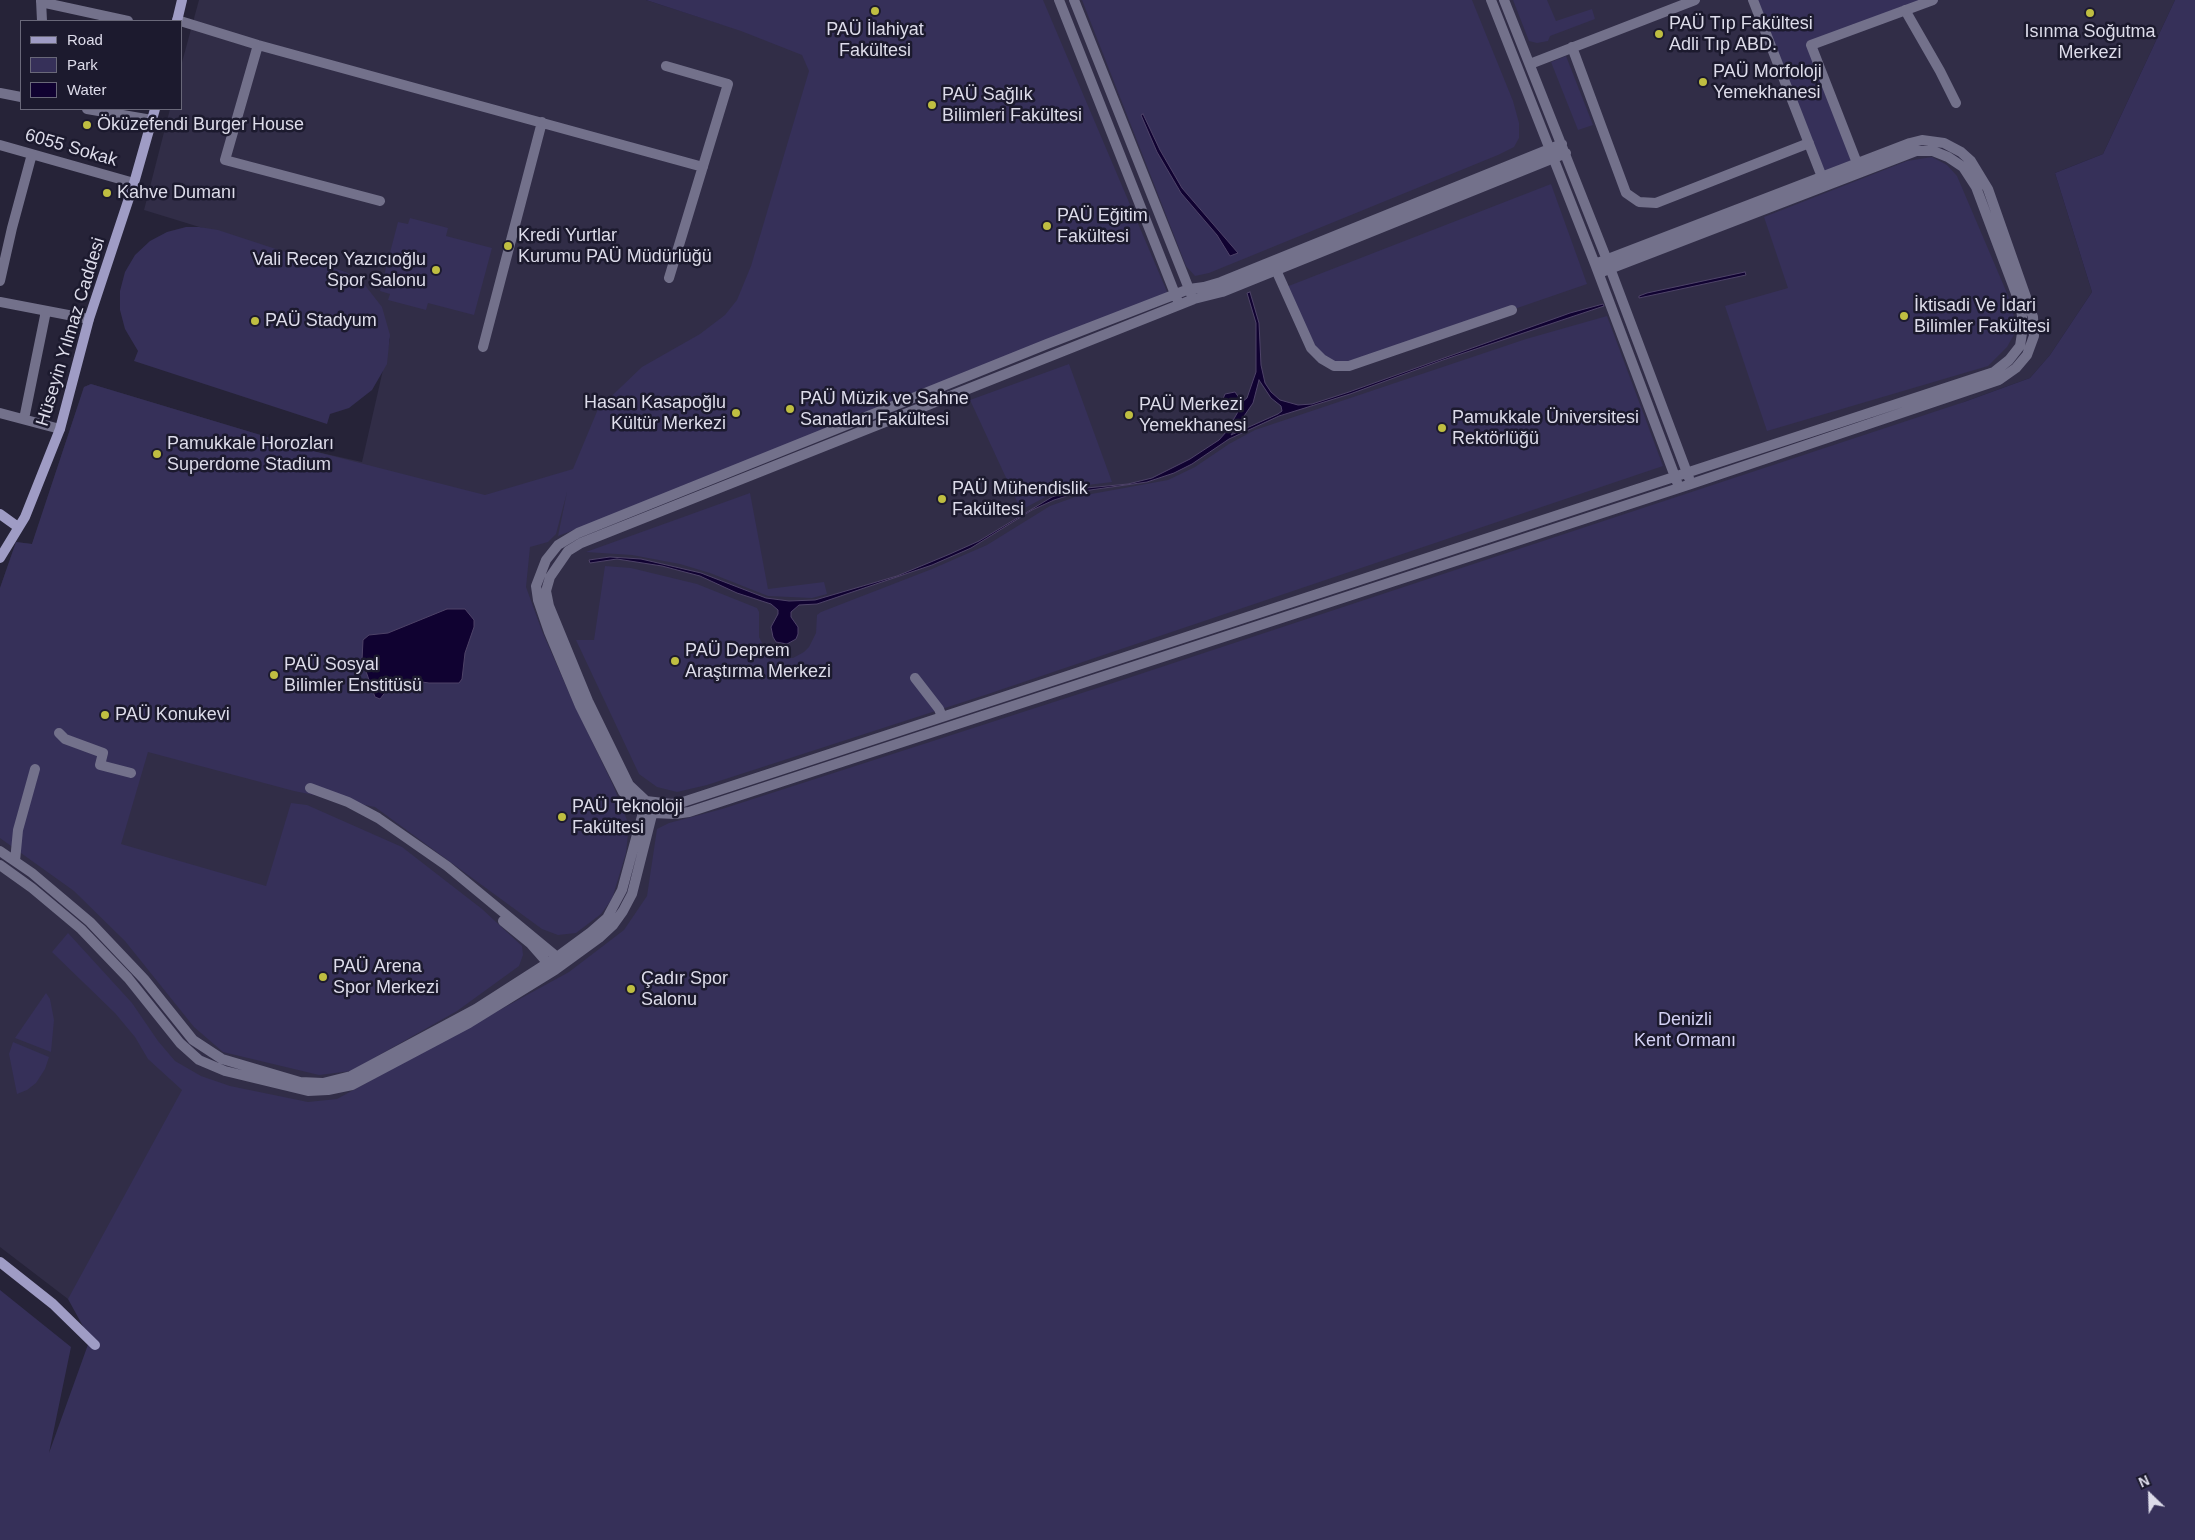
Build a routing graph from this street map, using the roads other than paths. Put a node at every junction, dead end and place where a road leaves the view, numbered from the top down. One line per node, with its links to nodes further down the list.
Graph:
1 (182, 0): 13 (street)
2 (1059, 0): 44 (street)
3 (1074, 0): 43 (street)
4 (1491, 0): 29 (street)
5 (1504, 0): 17 (street)
6 (1695, 0): 16 (street)
7 (1753, 0): 26 (street)
8 (1933, 0): 10 (street)
9 (41, 1): 11 (street); 12 (street)
10 (1905, 10): 21 (street); 31 (street)
11 (42, 20)
12 (124, 20)
13 (177, 20)
14 (182, 22): 15 (street)
15 (258, 45): 25 (street); 35 (street)
16 (1572, 47): 17 (street); 26 (street)
17 (1530, 64): 28 (street)
18 (666, 66): 32 (street)
19 (0, 93): 20 (street)
20 (20, 97)
21 (1956, 103)
22 (93, 110): 24 (street)
23 (155, 110): 24 (street, Hüseyin Yılmaz Caddesi)
24 (152, 120): 34 (street, Hüseyin Yılmaz Caddesi)
25 (542, 122): 32 (street); 51 (street)
26 (1809, 143): 33 (street)
27 (0, 145): 30 (street, 6055 Sokak)
28 (1564, 149): 29 (street); 38 (street)
29 (1552, 153): 39 (street); 40 (street); 43 (street)
30 (32, 154): 34 (street, 6055 Sokak); 37 (street)
31 (1856, 163): 33 (street); 59 (street)
32 (703, 167): 41 (street)
33 (1822, 177): 38 (street)
34 (134, 183): 50 (street, Hüseyin Yılmaz Caddesi)
35 (380, 201)
36 (0, 225): 37 (street)
37 (12, 228): 42 (street)
38 (1609, 264): 39 (street); 57 (street); 57 (street)
39 (1597, 269): 58 (street)
40 (1276, 270): 45 (street); 48 (street)
41 (668, 278)
42 (0, 281)
43 (1189, 288): 44 (street); 45 (street)
44 (1175, 294): 47 (street); 55 (street)
45 (1194, 299): 47 (street)
46 (0, 302): 49 (street)
47 (1180, 305): 56 (street)
48 (1512, 310)
49 (46, 311): 50 (street); 53 (street)
50 (89, 319): 54 (street, Hüseyin Yılmaz Caddesi)
51 (482, 347)
52 (0, 413): 53 (street)
53 (24, 419): 54 (street)
54 (60, 428): 62 (street, Hüseyin Yılmaz Caddesi)
55 (796, 446): 56 (street); 69 (street)
56 (799, 457): 69 (street)
57 (1687, 472): 58 (street); 59 (street)
58 (1675, 476): 60 (street); 65 (street)
59 (1691, 484): 60 (street)
60 (1679, 488): 69 (street)
61 (0, 514): 62 (street)
62 (18, 527): 63 (street, Hüseyin Yılmaz Caddesi)
63 (0, 558)
64 (915, 678): 65 (street)
65 (942, 717): 69 (street)
66 (59, 733): 68 (street)
67 (35, 769): 71 (street)
68 (131, 773)
69 (649, 807): 73 (street)
70 (0, 851): 71 (street)
71 (15, 861): 73 (street)
72 (0, 865): 73 (street)
73 (556, 963): 73 (street)
74 (0, 1262): 75 (street)
75 (95, 1345)

